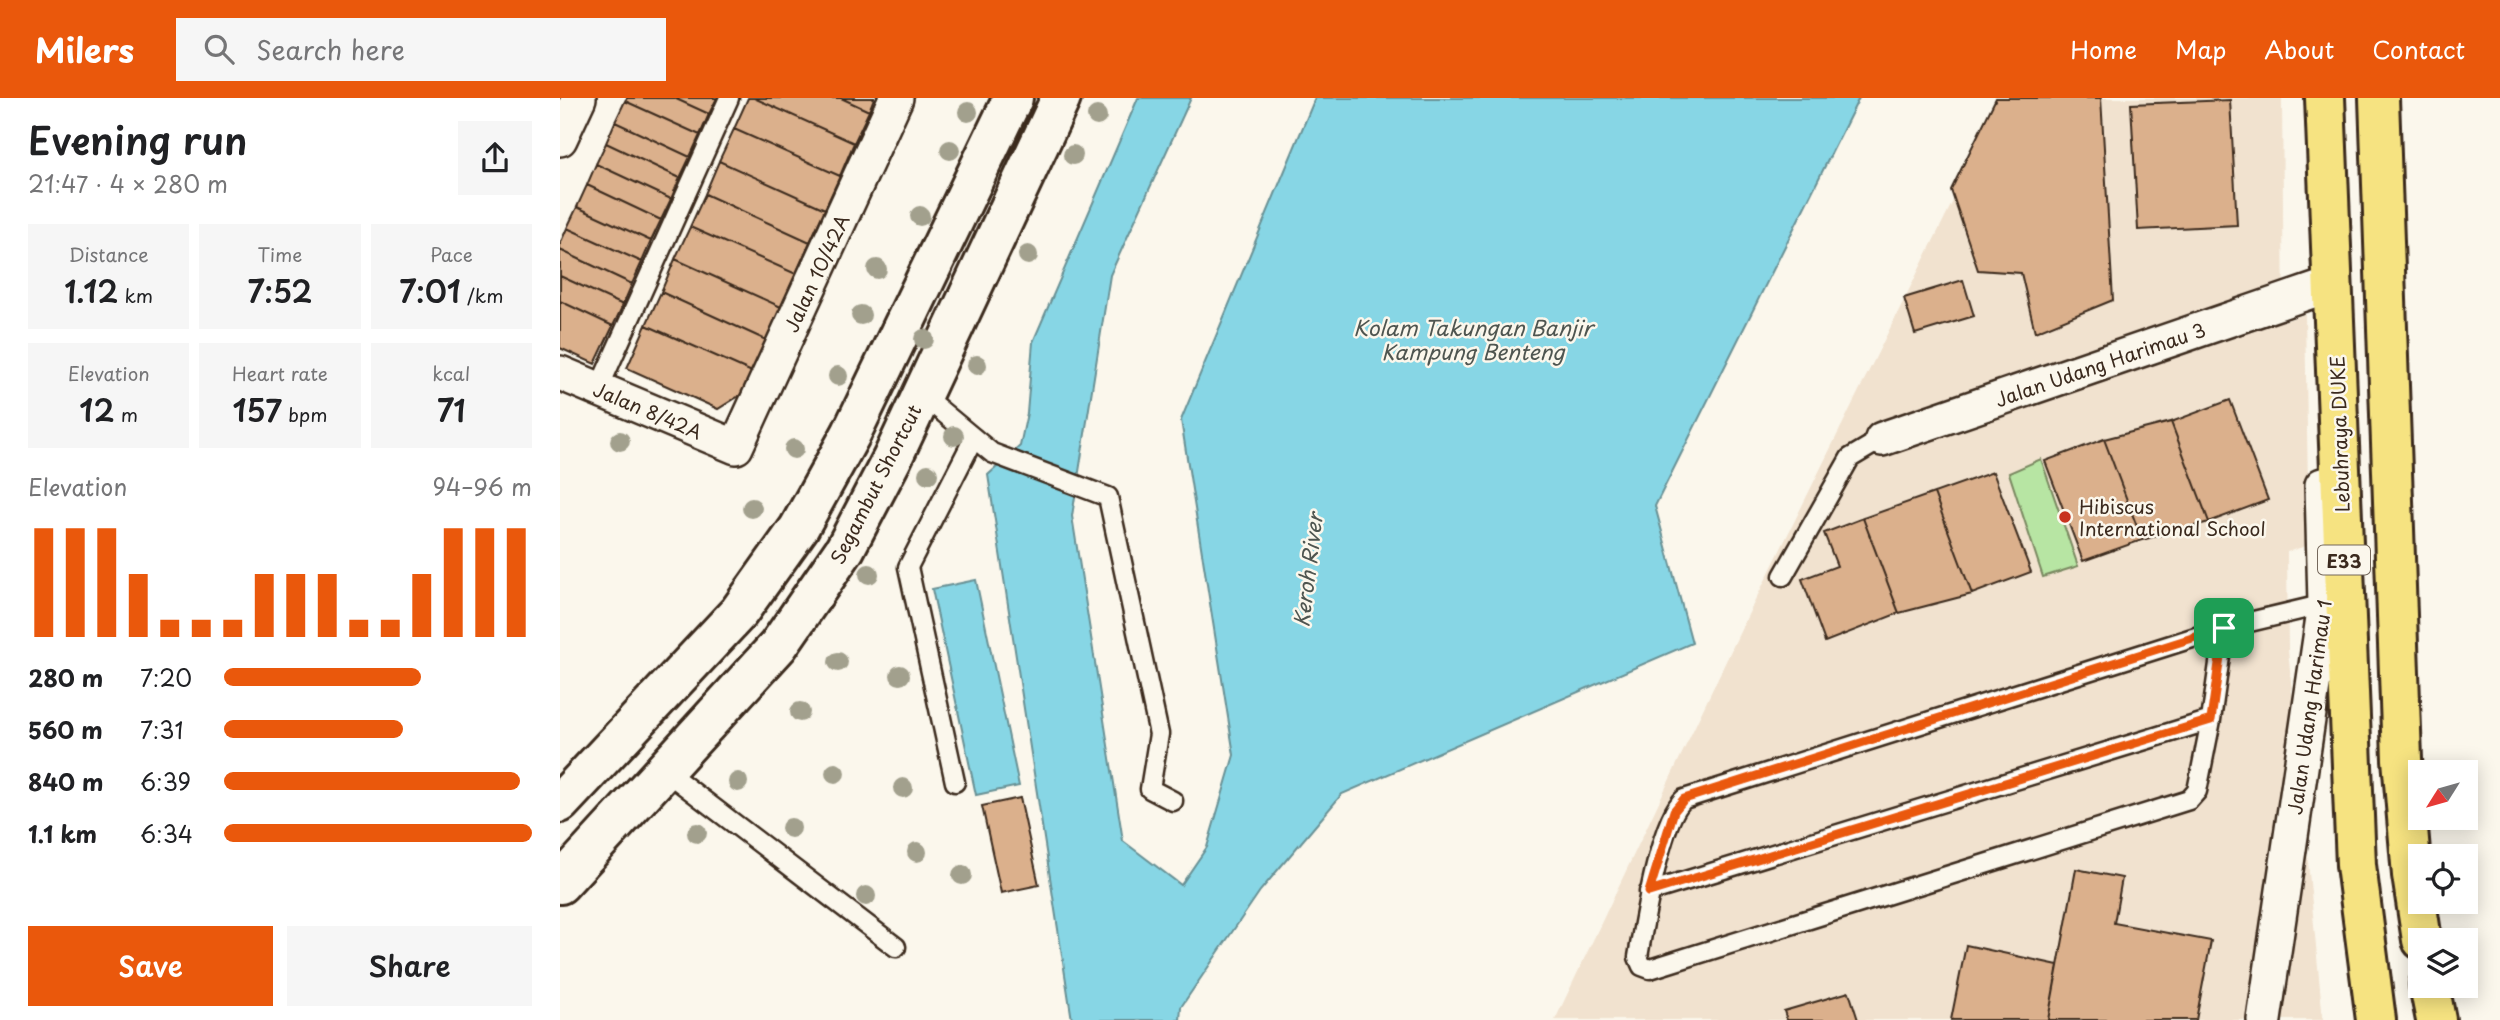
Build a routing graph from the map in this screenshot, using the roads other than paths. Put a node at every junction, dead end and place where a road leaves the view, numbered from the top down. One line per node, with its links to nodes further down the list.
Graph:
1 (579, 98): 9 (street)
2 (729, 98): 12 (lane)
3 (895, 98): 16 (street, Jalan 10/42A)
4 (1013, 98): 24 (main road)
5 (1061, 98): 13 (main road, Segambut Shortcut)
6 (2312, 98): 10 (street, Jalan Udang Harimau 1)
7 (2325, 98): 31 (highway, Lebuhraya DUKE / E33)
8 (2379, 98): 27 (highway, E33)
9 (560, 139)
10 (2318, 289): 15 (street, Jalan Udang Harimau 3); 18 (street, Jalan Udang Harimau 1)
11 (560, 373): 12 (street, Jalan 8/42A)
12 (598, 390): 16 (street, Jalan 8/42A)
13 (921, 394): 14 (lane); 21 (main road, Segambut Shortcut)
14 (975, 438): 22 (lane); 23 (lane)
15 (1882, 439): 17 (lane)
16 (736, 447)
17 (1783, 576)
18 (2325, 604): 19 (lane); 30 (street, Jalan Udang Harimau 1)
19 (2224, 628): 20 (lane); 26 (lane)
20 (2211, 720): 26 (lane); 26 (lane)
21 (664, 770): 25 (main road, Segambut Shortcut); 28 (lane)
22 (955, 782)
23 (1173, 801)
24 (560, 803)
25 (560, 884)
26 (1649, 892)
27 (2420, 928)
28 (896, 947)
29 (2432, 998): 32 (highway)
30 (2264, 1020)
31 (2376, 1020)
32 (2436, 1020)

